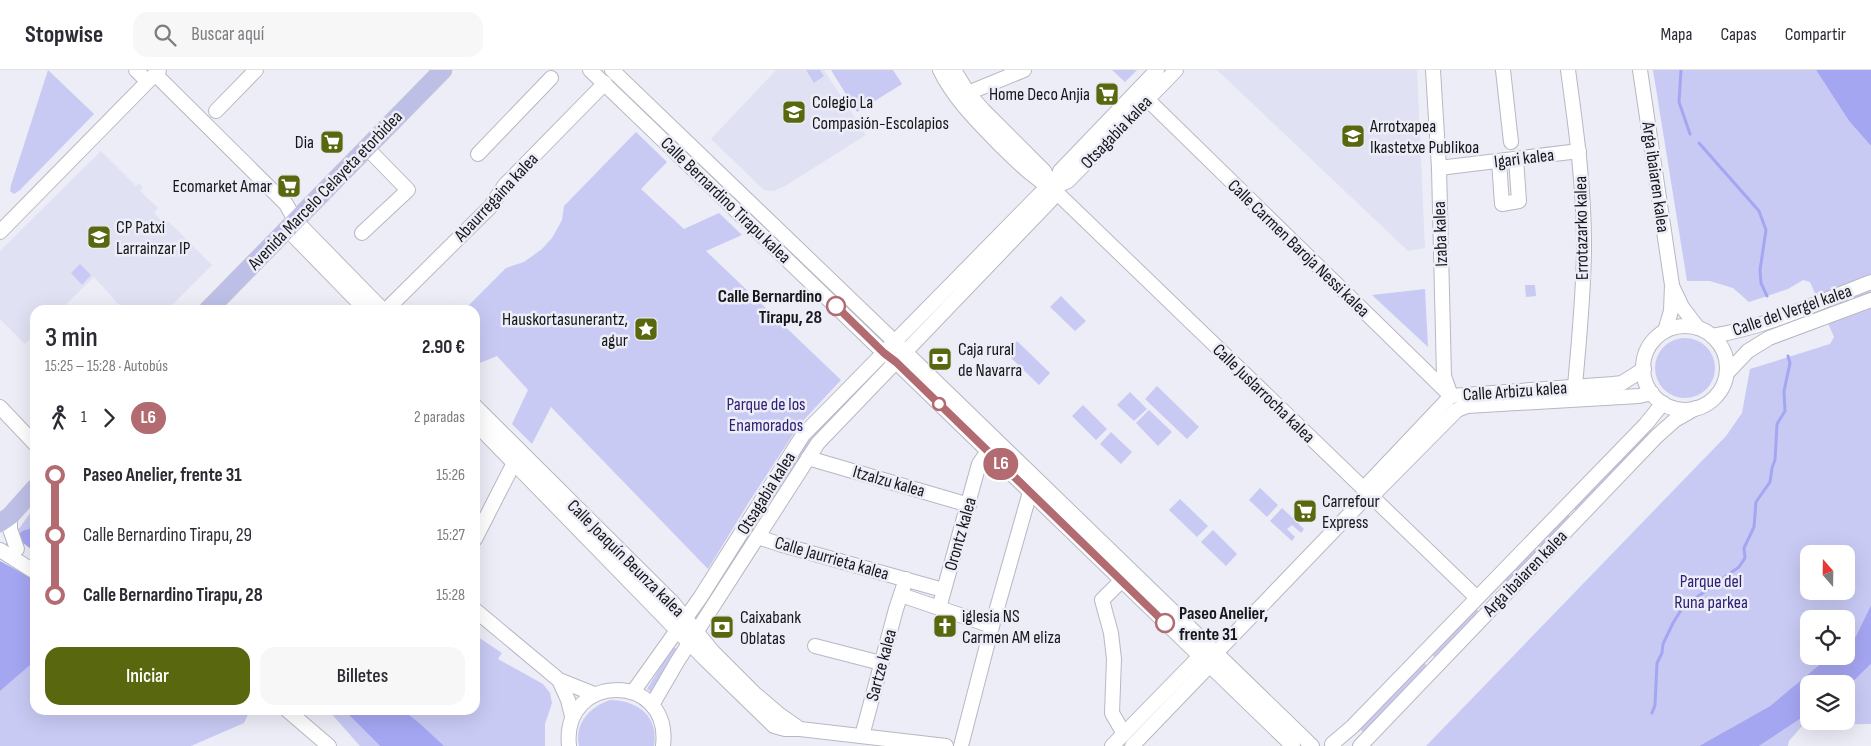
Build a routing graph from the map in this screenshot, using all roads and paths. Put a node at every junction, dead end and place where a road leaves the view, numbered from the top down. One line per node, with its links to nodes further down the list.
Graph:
1 (136, 70): 15 (street)
2 (256, 70): 21 (street)
3 (442, 70): 23 (main road, Avenida Marcelo Celayeta etorbidea)
4 (590, 70): 18 (street, Calle Bernardino Tirapu kalea)
5 (632, 70): 16 (street)
6 (940, 70): 29 (street, Calle Juslarrocha kalea)
7 (954, 70): 19 (street, Calle Juslarrocha kalea)
8 (1024, 70): 19 (street)
9 (1157, 70): 29 (street, Otsagabia kalea)
10 (1176, 70): 20 (street, Otsagabia kalea)
11 (1433, 70): 28 (street, Izaba kalea)
12 (1503, 70): 22 (street)
13 (1568, 70): 24 (street, Errotazarko kalea)
14 (1640, 70): 34 (street, Arga ibaiaren kalea)
15 (154, 75): 30 (street); 31 (street)
16 (616, 75): 43 (street, Calle Bernardino Tirapu kalea)
17 (551, 78): 25 (street)
18 (604, 83): 39 (street, Abaurregaina kalea); 44 (street, Calle Bernardino Tirapu kalea)
19 (968, 93): 29 (street, Calle Juslarrocha kalea)
20 (1148, 100): 29 (street, Otsagabia kalea); 49 (street, Calle Carmen Baroja Nessi kalea)
21 (216, 111)
22 (1511, 142)
23 (366, 146): 30 (main road, Avenida Marcelo Celayeta etorbidea); 32 (street)
24 (1579, 151): 26 (street, Igari kalea); 47 (street, Errotazarko kalea)
25 (478, 154)
26 (1516, 159): 27 (street, Igari kalea); 27 (street)
27 (1499, 161): 28 (street, Igari kalea)
28 (1439, 168): 49 (street, Izaba kalea)
29 (1053, 190): 43 (street, Otsagabia kalea); 60 (street, Calle Juslarrocha kalea)
30 (291, 224): 36 (main road, Avenida Marcelo Celayeta etorbidea); 37 (street); 38 (street)
31 (0, 232)
32 (362, 233)
33 (1871, 282): 42 (street, Calle del Vergel kalea)
34 (1672, 285): 40 (street, Arga ibaiaren kalea); 41 (street, Arga ibaiaren kalea)
35 (1871, 300): 46 (street, Calle del Vergel kalea)
36 (213, 305)
37 (362, 305)
38 (380, 305)
39 (390, 305)
40 (1698, 328): 41 (street); 42 (street)
41 (1665, 331): 45 (street)
42 (1712, 336): 46 (street)
43 (899, 352): 44 (street, Calle Bernardino Tirapu kalea); 56 (street, Calle Bernardino Tirapu kalea); 58 (street, Otsagabia kalea); 83 (street, Calle Bernardino Tirapu kalea)
44 (884, 353): 78 (street, Otsagabia kalea)
45 (1644, 369): 47 (street, Calle Arbizu kalea); 48 (street)
46 (1727, 373): 52 (street)
47 (1576, 386): 49 (street, Calle Arbizu kalea)
48 (1652, 393): 50 (street); 60 (street, Calle Arbizu kalea)
49 (1451, 396): 60 (street, Calle Arbizu kalea)
50 (1663, 403): 52 (street); 75 (street, Arga ibaiaren kalea)
51 (0, 407): 55 (street)
52 (1696, 408): 104 (street, Arga ibaiaren kalea)
53 (480, 412): 57 (street, Calle Joaquín Beunza kalea)
54 (480, 427): 57 (street, Calle Joaquín Beunza kalea)
55 (30, 439)
56 (988, 451): 59 (street, Calle Bernardino Tirapu kalea); 62 (street, Orontz kalea)
57 (517, 456): 64 (street); 78 (street, Calle Joaquín Beunza kalea); 80 (street, Calle Joaquín Beunza kalea)
58 (808, 458): 62 (street, Itzalzu kalea); 65 (street, Otsagabia kalea)
59 (1030, 492): 72 (street, Calle Bernardino Tirapu kalea); 79 (street)
60 (1368, 493): 75 (street, Calle Juslarrocha kalea); 83 (street, Calle Arbizu kalea)
61 (30, 494): 63 (main road)
62 (969, 505): 73 (street, Orontz kalea)
63 (3, 517): 68 (street)
64 (480, 529)
65 (758, 537): 71 (street, Calle Jaurrieta kalea); 81 (street, Otsagabia kalea)
66 (0, 540): 68 (street)
67 (0, 550): 68 (street)
68 (10, 553): 69 (street); 70 (street)
69 (30, 560)
70 (30, 568)
71 (906, 579): 73 (street, Calle Jaurrieta kalea); 74 (street, Calle Jaurrieta kalea)
72 (1122, 580): 83 (street, Calle Bernardino Tirapu kalea); 91 (street)
73 (943, 590): 76 (street)
74 (901, 595): 76 (street, Calle Jaurrieta kalea); 84 (street, Sartze kalea)
75 (1476, 598): 94 (street, Arga ibaiaren kalea)
76 (939, 608): 79 (street, Calle Jaurrieta kalea)
77 (480, 614): 85 (street)
78 (686, 618): 80 (street, Otsagabia kalea); 81 (street, Calle Joaquín Beunza kalea)
79 (992, 626): 99 (street)
80 (677, 631): 81 (street, Calle Joaquín Beunza kalea); 86 (street, Otsagabia kalea)
81 (693, 638): 88 (street, Otsagabia kalea); 93 (street, Calle Joaquín Beunza kalea)
82 (815, 646): 84 (street)
83 (1208, 658): 91 (street, Calle Arbizu kalea); 101 (street, Calle Arbizu kalea); 102 (street, Calle Bernardino Tirapu kalea); 103 (street, Calle Bernardino Tirapu kalea)
84 (881, 663): 92 (street, Sartze kalea)
85 (559, 680): 87 (street); 90 (street)
86 (633, 692): 87 (street); 88 (street)
87 (594, 694): 90 (street)
88 (652, 705): 97 (street)
89 (294, 715): 95 (street)
90 (572, 716): 96 (street)
91 (1124, 734): 100 (street, Calle Arbizu kalea)
92 (862, 736): 93 (street, Calle Joaquín Beunza kalea); 98 (street, Calle Joaquín Beunza kalea)
93 (845, 740)
94 (1334, 745): 103 (street)
95 (329, 746)
96 (569, 746)
97 (663, 746)
98 (946, 746)
99 (962, 746)
100 (1112, 746)
101 (1132, 746)
102 (1293, 746)
103 (1312, 746)
104 (1360, 746)

